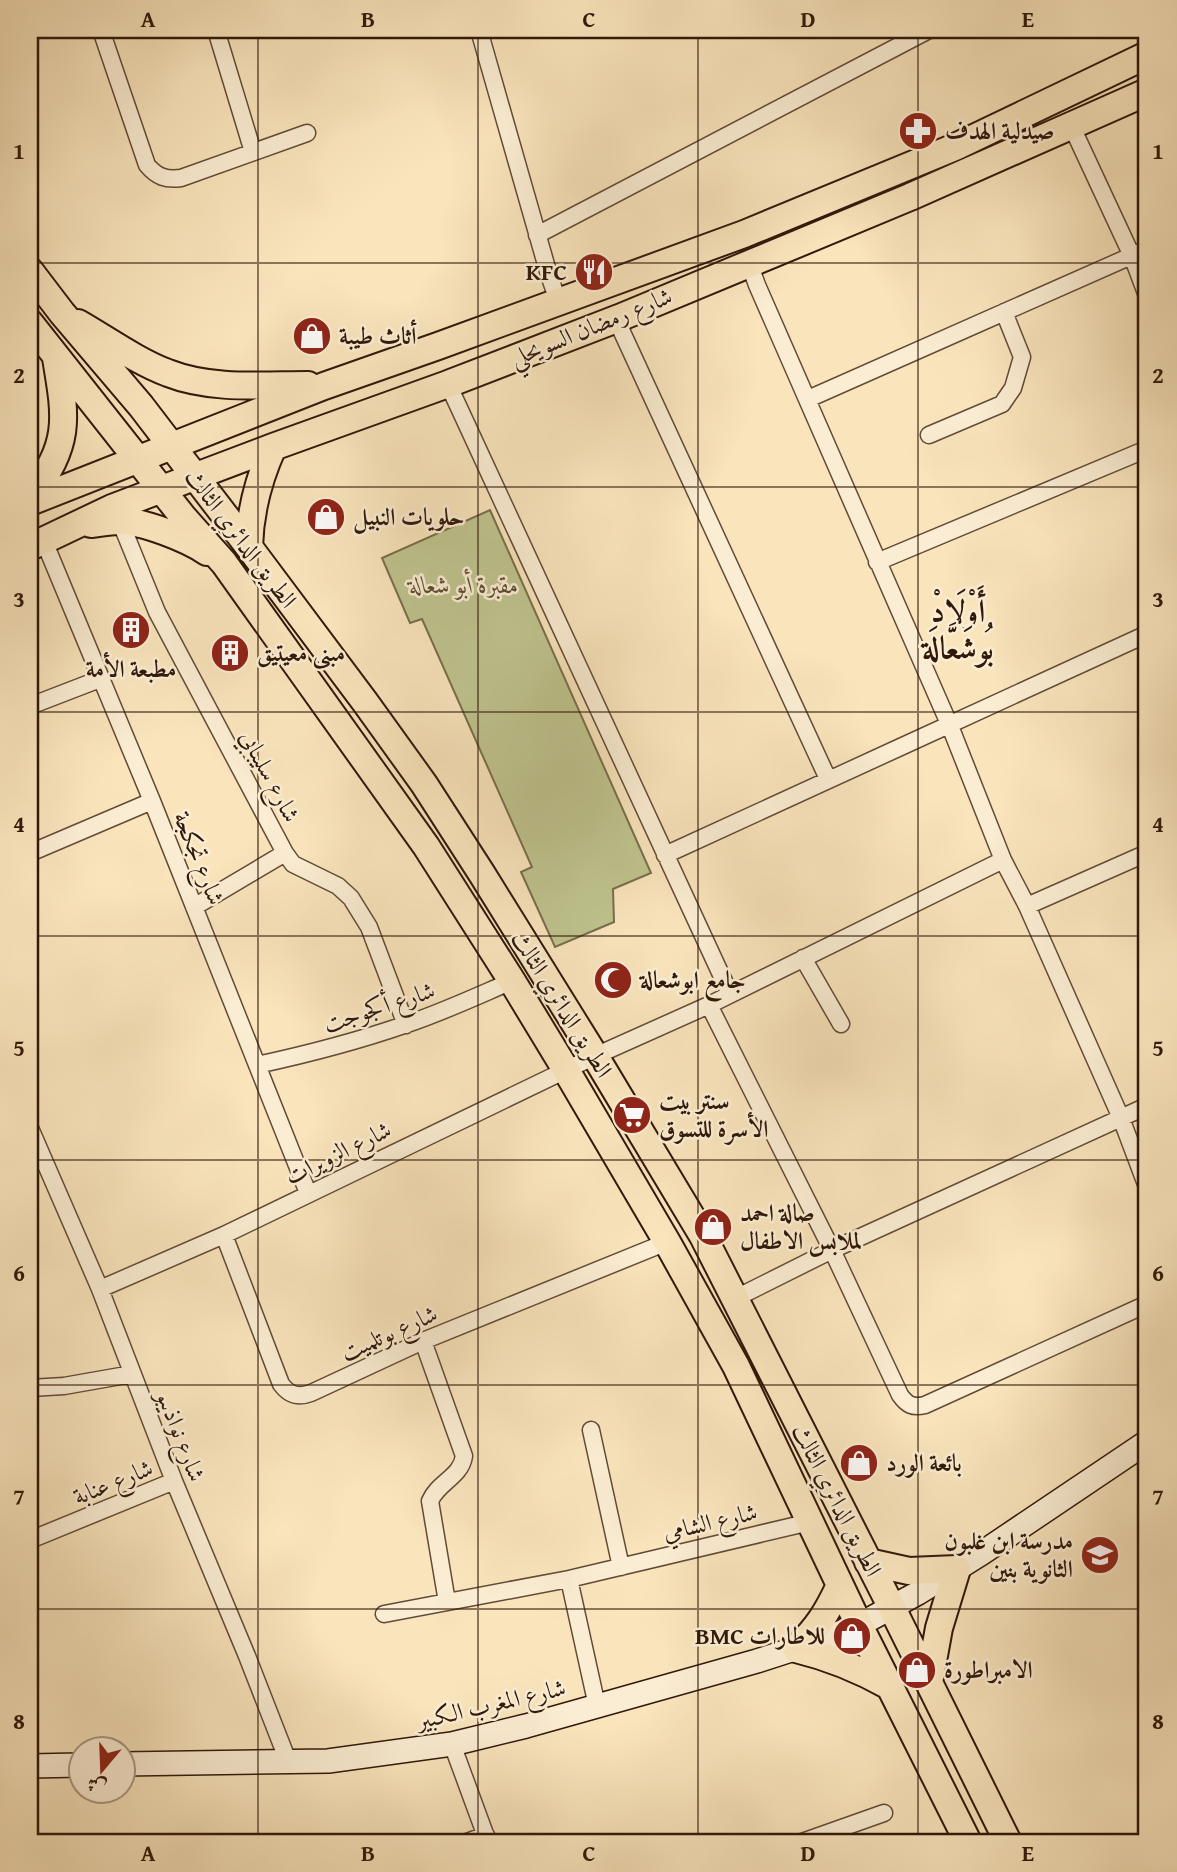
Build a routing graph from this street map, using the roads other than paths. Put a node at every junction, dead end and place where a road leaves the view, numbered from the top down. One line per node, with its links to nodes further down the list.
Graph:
1 (101, 30): 9 (street)
2 (216, 30): 9 (street)
3 (480, 30): 10 (street)
4 (929, 30): 10 (street)
5 (1147, 55): 16 (main road, شارع رمضان السويحلي)
6 (1147, 92): 7 (main road, شارع رمضان السويحلي)
7 (1072, 127): 12 (street); 13 (main road, شارع رمضان السويحلي)
8 (307, 133): 9 (street)
9 (253, 152)
10 (537, 235): 16 (street)
11 (1147, 249): 12 (street)
12 (1132, 256): 15 (street); 17 (street)
13 (749, 263): 19 (main road, شارع رمضان السويحلي); 24 (street)
14 (30, 271): 18 (main road, الطريق الدائري الثالث)
15 (1147, 296)
16 (558, 302): 23 (main road, شارع رمضان السويحلي)
17 (1004, 312): 24 (street); 25 (street)
18 (62, 313): 23 (main road); 26 (main road, الطريق الدائري الثالث)
19 (619, 318): 22 (main road, شارع رمضان السويحلي); 43 (street)
20 (30, 323): 21 (main road, الطريق الدائري الثالث)
21 (56, 356): 29 (main road, الطريق الدائري الثالث); 32 (main road)
22 (448, 384): 27 (main road, شارع رمضان السويحلي); 48 (street)
23 (324, 386): 26 (main road, شارع رمضان السويحلي)
24 (808, 399): 37 (street)
25 (929, 435)
26 (171, 446): 29 (main road, شارع رمضان السويحلي); 30 (main road, الطريق الدائري الثالث)
27 (273, 447): 30 (main road, شارع رمضان السويحلي); 36 (main road)
28 (1147, 449): 37 (street)
29 (138, 459): 31 (main road, الطريق الدائري الثالث); 32 (main road, شارع رمضان السويحلي)
30 (194, 477): 31 (main road, شارع رمضان السويحلي); 36 (main road, الطريق الدائري الثالث)
31 (162, 489): 34 (main road, شارع رمضان السويحلي); 38 (main road, الطريق الدائري الثالث)
32 (30, 500)
33 (120, 521): 34 (main road); 38 (main road); 46 (street, شارع سليبابي)
34 (75, 525): 35 (main road, شارع رمضان السويحلي)
35 (37, 544): 40 (street, شارع تجكجة)
36 (249, 547): 58 (main road, الطريق الدائري الثالث)
37 (877, 562): 42 (street)
38 (224, 564): 53 (main road, الطريق الدائري الثالث)
39 (1147, 634): 42 (street)
40 (100, 679): 41 (street); 44 (street, شارع تجكجة)
41 (30, 706)
42 (950, 726): 43 (street); 49 (street)
43 (828, 779): 48 (street)
44 (152, 801): 45 (street); 51 (street, شارع تجكجة)
45 (30, 853)
46 (285, 853): 51 (street); 56 (street, شارع سليبابي)
47 (1147, 853): 50 (street)
48 (665, 855): 54 (street)
49 (1003, 860): 50 (street); 52 (street, شارع الزويرات)
50 (1027, 906): 62 (street)
51 (194, 907): 59 (street, شارع تجكجة)
52 (803, 958): 54 (street, شارع الزويرات); 57 (street)
53 (512, 981): 56 (street, شارع أكجوجت); 60 (main road, الطريق الدائري الثالث)
54 (730, 994): 55 (street, شارع الزويرات)
55 (709, 1005): 58 (street, شارع الزويرات); 68 (street)
56 (406, 1024): 59 (street, شارع أكجوجت)
57 (841, 1024)
58 (594, 1056): 60 (street, شارع الزويرات); 70 (main road, الطريق الدائري الثالث)
59 (257, 1065): 65 (street, شارع تجكجة)
60 (566, 1070): 65 (street, شارع الزويرات); 67 (main road, الطريق الدائري الثالث)
61 (1147, 1106): 62 (street)
62 (1121, 1118): 64 (street); 68 (street)
63 (30, 1128): 69 (street, شارع نواذيبو)
64 (1147, 1187)
65 (308, 1193): 66 (street, شارع الزويرات)
66 (224, 1235): 69 (street, شارع الزويرات); 72 (street, شارع بوتلميت)
67 (667, 1242): 72 (street, شارع بوتلميت); 78 (main road, الطريق الدائري الثالث)
68 (832, 1250): 70 (street); 71 (street)
69 (100, 1289): 73 (street, شارع نواذيبو)
70 (734, 1299): 80 (main road, الطريق الدائري الثالث)
71 (1147, 1304)
72 (423, 1342): 85 (street)
73 (132, 1374): 74 (street); 77 (street, شارع نواذيبو)
74 (30, 1388)
75 (591, 1430): 81 (street)
76 (1147, 1442): 82 (street, شارع المغرب الكبير)
77 (174, 1482): 79 (street, شارع عنابة); 94 (street, شارع نواذيبو)
78 (810, 1522): 81 (street, شارع الشامي); 84 (main road, الطريق الدائري الثالث)
79 (30, 1540)
80 (868, 1562): 82 (main road); 86 (main road, الطريق الدائري الثالث)
81 (621, 1567): 83 (street, شارع الشامي)
82 (957, 1569): 86 (street, شارع المغرب الكبير); 90 (main road)
83 (569, 1579): 85 (street, شارع الشامي); 92 (street)
84 (840, 1585): 88 (main road, الطريق الدائري الثالث); 89 (main road)
85 (447, 1602): 87 (street, شارع الشامي)
86 (892, 1608): 88 (street, شارع المغرب الكبير); 90 (main road, الطريق الدائري الثالث)
87 (384, 1615)
88 (859, 1625): 89 (street, شارع المغرب الكبير); 91 (main road, الطريق الدائري الثالث)
89 (796, 1649): 91 (main road); 92 (street, شارع المغرب الكبير)
90 (929, 1683): 103 (main road, الطريق الدائري الثالث)
91 (889, 1686): 102 (main road, الطريق الدائري الثالث)
92 (597, 1706): 93 (street, شارع المغرب الكبير)
93 (453, 1744): 94 (street, شارع المغرب الكبير); 99 (street)
94 (288, 1761): 95 (street, شارع المغرب الكبير)
95 (136, 1764)
96 (66, 1765): 97 (street)
97 (30, 1766)
98 (884, 1813): 101 (street)
99 (487, 1839): 100 (street)
100 (467, 1842)
101 (802, 1842)
102 (968, 1842)
103 (1008, 1842)

